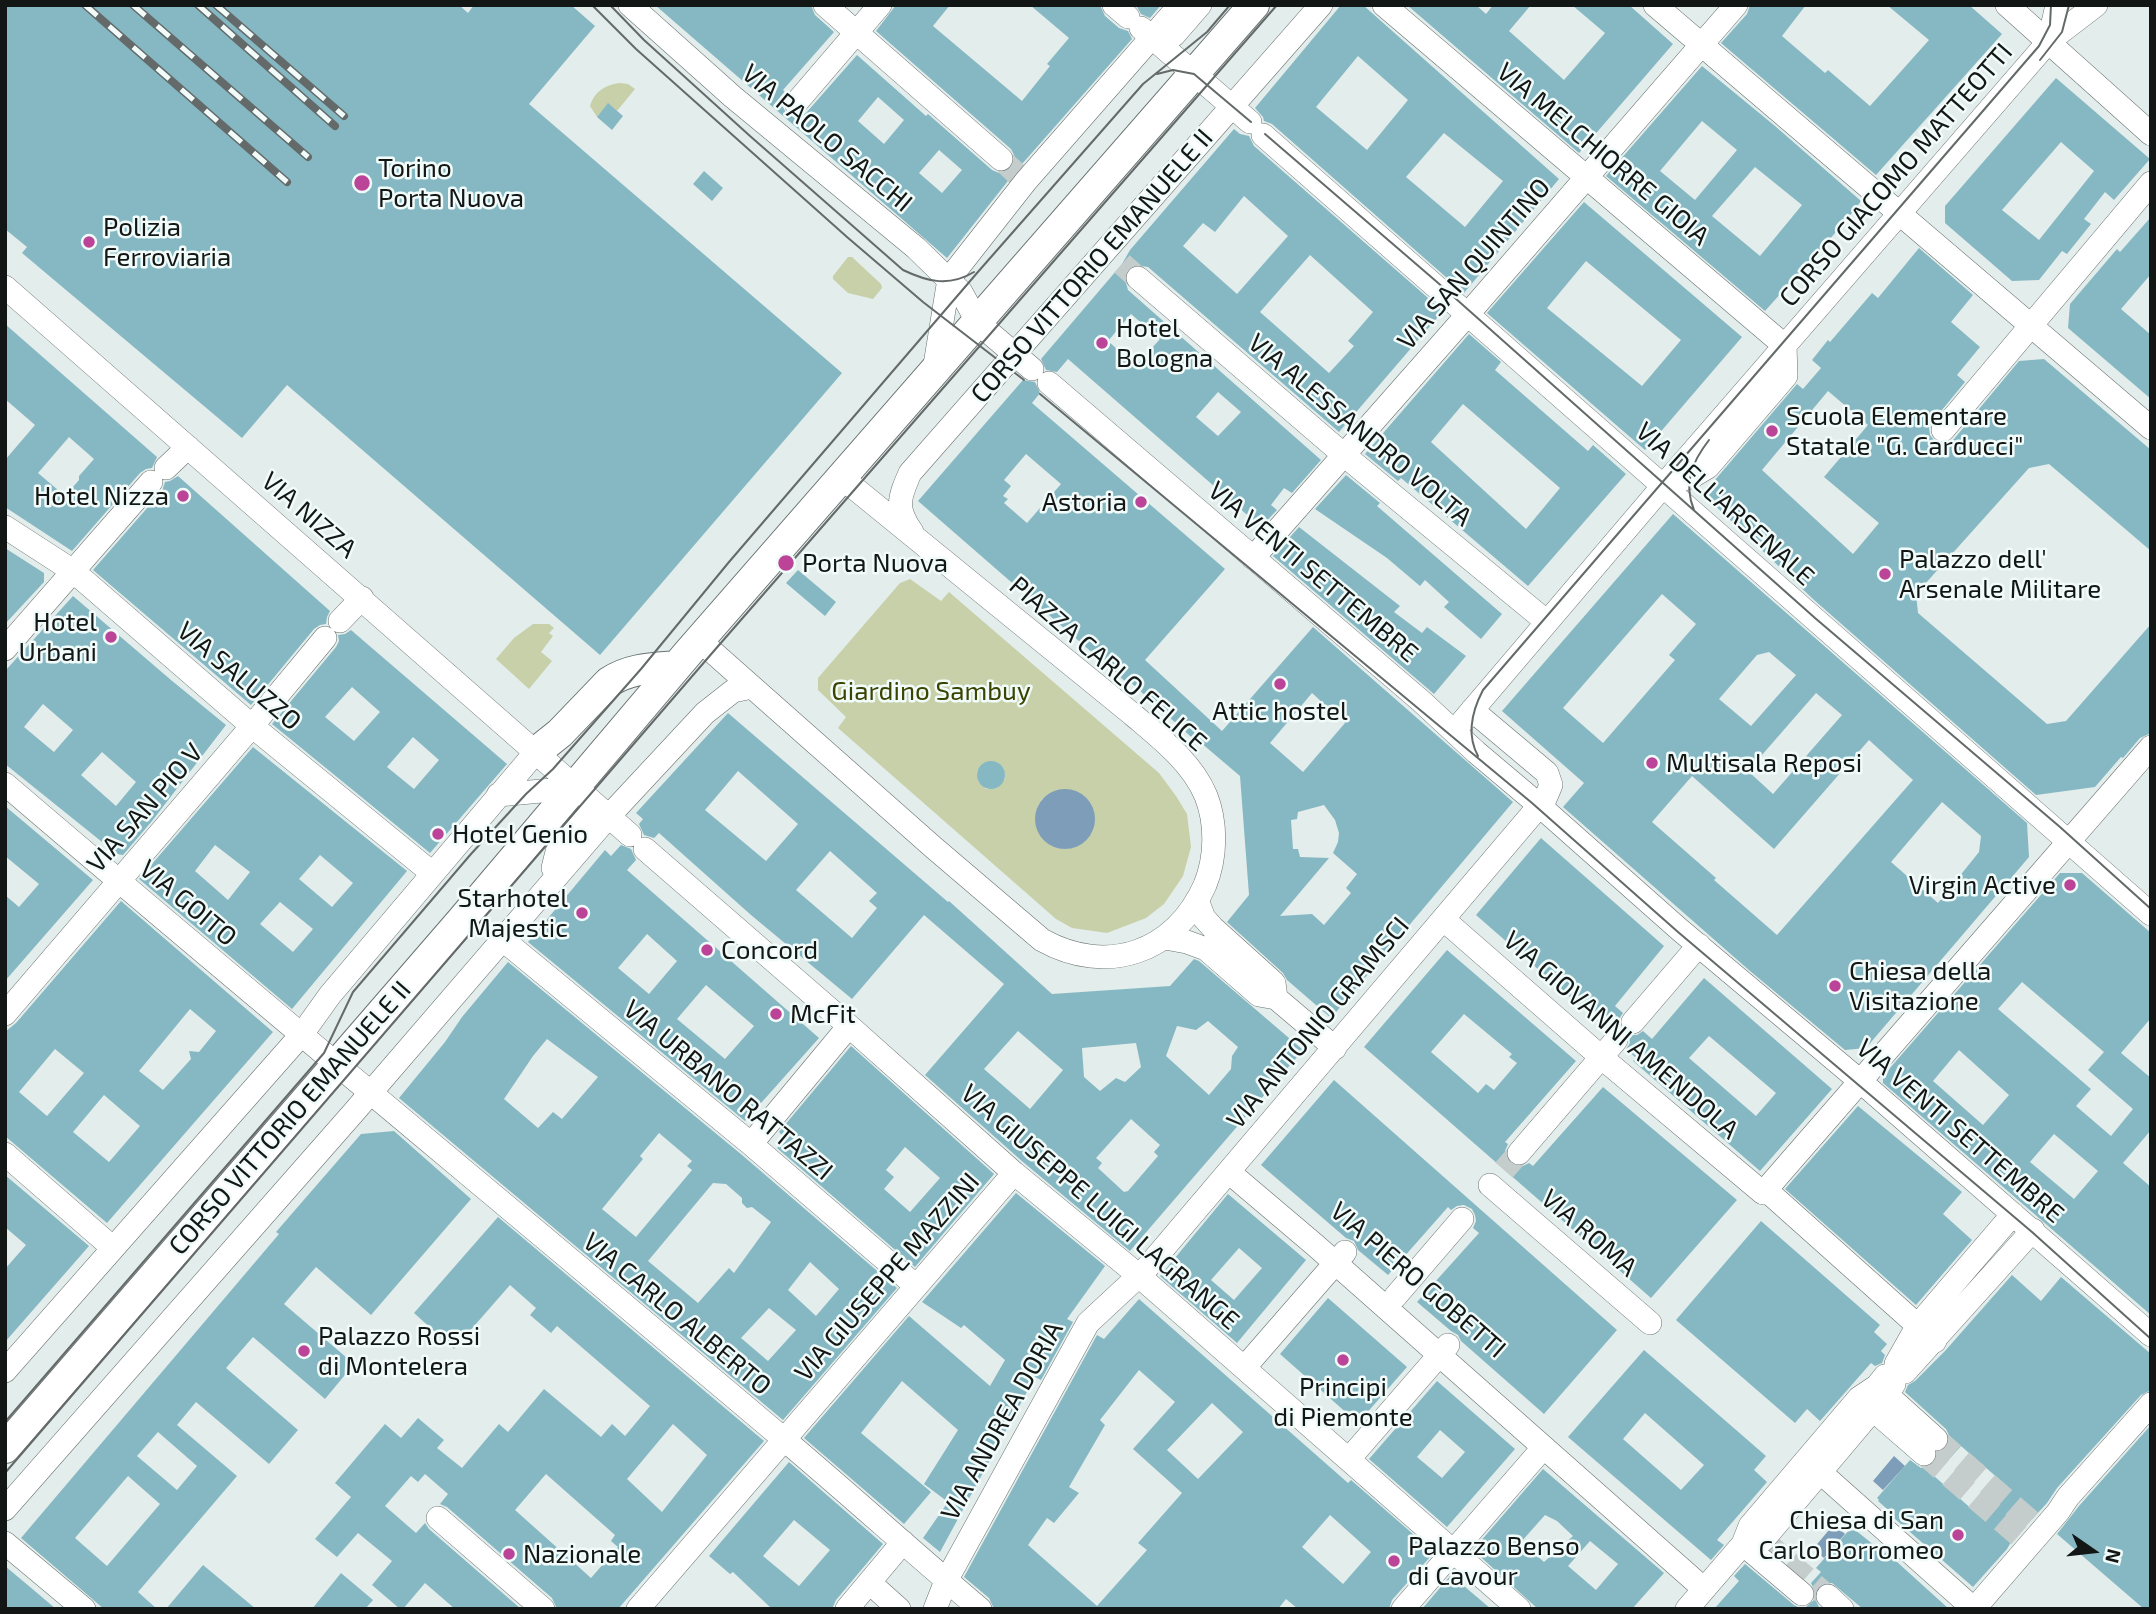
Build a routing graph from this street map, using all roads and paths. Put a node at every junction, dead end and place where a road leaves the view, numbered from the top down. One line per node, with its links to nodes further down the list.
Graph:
1 (630, 5): 20 (street, VIA PAOLO SACCHI)
2 (825, 5): 15 (street)
3 (880, 5): 15 (street)
4 (1180, 5): 14 (street, CORSO VITTORIO EMANUELE II)
5 (1200, 5): 14 (street, CORSO VITTORIO EMANUELE II)
6 (1254, 5): 18 (main road, CORSO VITTORIO EMANUELE II)
7 (1321, 5): 19 (street, CORSO VITTORIO EMANUELE II)
8 (1384, 5): 23 (street, VIA MELCHIORRE GIOIA)
9 (1655, 5): 17 (street)
10 (1736, 5): 17 (street, VIA SAN QUINTINO)
11 (2007, 5): 16 (street)
12 (2057, 5): 16 (street, CORSO GIACOMO MATTEOTTI)
13 (2094, 6): 16 (street, CORSO GIACOMO MATTEOTTI)
14 (1139, 27): 18 (street, VIA DELL'ARSENALE); 27 (street, CORSO VITTORIO EMANUELE II)
15 (856, 33): 20 (street); 22 (street)
16 (2049, 41): 21 (street); 25 (street, CORSO GIACOMO MATTEOTTI)
17 (1702, 45): 23 (street, VIA SAN QUINTINO); 25 (street)
18 (1194, 75): 19 (street, VIA DELL'ARSENALE); 30 (main road, CORSO VITTORIO EMANUELE II)
19 (1231, 106): 26 (street, CORSO VITTORIO EMANUELE II); 29 (street, VIA DELL'ARSENALE)
20 (784, 116): 27 (street, VIA PAOLO SACCHI)
21 (2151, 134)
22 (1001, 159)
23 (1586, 177): 29 (street, VIA SAN QUINTINO); 32 (street, VIA MELCHIORRE GIOIA)
24 (2151, 183): 31 (street)
25 (1900, 214): 31 (street); 32 (street, CORSO GIACOMO MATTEOTTI)
26 (1122, 264): 33 (street, CORSO VITTORIO EMANUELE II); 38 (street, VIA ALESSANDRO VOLTA)
27 (949, 279): 30 (street, VIA PAOLO SACCHI); 34 (street, CORSO VITTORIO EMANUELE II)
28 (5, 287): 37 (street, VIA NIZZA)
29 (1467, 314): 38 (street, VIA SAN QUINTINO); 40 (street, VIA DELL'ARSENALE)
30 (978, 323): 33 (street, VIA VENTI SETTEMBRE); 34 (main road, CORSO VITTORIO EMANUELE II)
31 (2031, 325): 35 (street); 36 (street)
32 (1785, 346): 40 (street, CORSO GIACOMO MATTEOTTI)
33 (1015, 354): 42 (street, CORSO VITTORIO EMANUELE II); 43 (street, VIA VENTI SETTEMBRE)
34 (934, 371): 39 (main road, CORSO VITTORIO EMANUELE II)
35 (2151, 428)
36 (1943, 430)
37 (188, 447): 44 (street); 45 (street, VIA NIZZA)
38 (1344, 455): 43 (street, VIA SAN QUINTINO); 46 (street, VIA ALESSANDRO VOLTA)
39 (842, 478): 42 (street, PIAZZA CARLO FELICE); 47 (main road, CORSO VITTORIO EMANUELE II)
40 (1663, 486): 46 (street, CORSO GIACOMO MATTEOTTI); 60 (street, VIA DELL'ARSENALE)
41 (5, 527): 44 (street, VIA SALUZZO)
42 (916, 537): 63 (street, PIAZZA CARLO FELICE)
43 (1252, 558): 53 (street, VIA VENTI SETTEMBRE)
44 (73, 571): 48 (street); 52 (street, VIA SALUZZO)
45 (362, 598): 52 (street, VIA SAN PIO V); 55 (street, VIA NIZZA)
46 (1547, 622): 51 (street, CORSO GIACOMO MATTEOTTI)
47 (706, 633): 49 (main road, CORSO VITTORIO EMANUELE II); 50 (street, PIAZZA CARLO FELICE)
48 (5, 649)
49 (677, 666): 55 (main road); 58 (main road, CORSO VITTORIO EMANUELE II)
50 (752, 687): 58 (street, CORSO VITTORIO EMANUELE II); 66 (street, PIAZZA CARLO FELICE)
51 (1472, 710): 53 (street, CORSO GIACOMO MATTEOTTI); 59 (street)
52 (252, 726): 61 (street, VIA SALUZZO); 62 (street, VIA SAN PIO V)
53 (1454, 731): 59 (street, VIA VENTI SETTEMBRE)
54 (2151, 747): 60 (street)
55 (534, 753): 57 (street, CORSO VITTORIO EMANUELE II); 58 (street, VIA NIZZA)
56 (5, 784): 62 (street, VIA GOITO)
57 (498, 796): 58 (street); 61 (street, CORSO VITTORIO EMANUELE II)
58 (593, 803): 67 (street, CORSO VITTORIO EMANUELE II); 72 (street, VIA GIUSEPPE LUIGI LAGRANGE); 76 (main road, CORSO VITTORIO EMANUELE II)
59 (1540, 806): 65 (street, VIA ANTONIO GRAMSCI); 68 (street, VIA VENTI SETTEMBRE)
60 (2067, 842): 64 (street, VIA DELL'ARSENALE); 77 (street)
61 (432, 873): 73 (street, CORSO VITTORIO EMANUELE II)
62 (118, 881): 70 (street, VIA SAN PIO V); 73 (street, VIA GOITO)
63 (1197, 900): 66 (street, PIAZZA CARLO FELICE); 69 (street)
64 (2151, 914)
65 (1443, 919): 74 (street, VIA ANTONIO GRAMSCI); 75 (street, VIA GIOVANNI AMENDOLA)
66 (1165, 938): 69 (street)
67 (502, 939): 78 (street, CORSO VITTORIO EMANUELE II); 79 (street, VIA URBANO RATTAZZI)
68 (1699, 945): 71 (street); 77 (street, VIA VENTI SETTEMBRE)
69 (1276, 998): 74 (street)
70 (5, 1014)
71 (1633, 1022)
72 (849, 1026): 79 (street); 83 (street, VIA GIUSEPPE LUIGI LAGRANGE)
73 (302, 1034): 76 (street, VIA GOITO); 89 (street, CORSO VITTORIO EMANUELE II)
74 (1335, 1048): 82 (street, VIA ANTONIO GRAMSCI)
75 (1609, 1049): 80 (street); 85 (street, VIA GIOVANNI AMENDOLA)
76 (337, 1064): 78 (street, VIA CARLO ALBERTO); 104 (main road, CORSO VITTORIO EMANUELE II)
77 (1860, 1082): 85 (street); 86 (street, VIA VENTI SETTEMBRE)
78 (369, 1093): 102 (street, VIA CARLO ALBERTO); 108 (street, CORSO VITTORIO EMANUELE II)
79 (751, 1144): 92 (street, VIA URBANO RATTAZZI)
80 (1519, 1153)
81 (5, 1154): 89 (street)
82 (1234, 1167): 90 (street, VIA PIERO GOBETTI); 91 (street, VIA ANTONIO GRAMSCI)
83 (1014, 1173): 91 (street, VIA GIUSEPPE LUIGI LAGRANGE); 92 (street, VIA GIUSEPPE MAZZINI)
84 (1490, 1185): 94 (street, VIA ROMA)
85 (1765, 1192): 96 (street, VIA GIOVANNI AMENDOLA)
86 (2013, 1214): 88 (street, VIA VENTI SETTEMBRE); 96 (street)
87 (1462, 1219): 93 (street)
88 (2033, 1230): 95 (street, VIA VENTI SETTEMBRE); 96 (street)
89 (113, 1248): 99 (street, CORSO VITTORIO EMANUELE II)
90 (1340, 1258): 93 (street, VIA PIERO GOBETTI); 97 (street); 98 (street)
91 (1138, 1275): 98 (street, VIA GIUSEPPE LUIGI LAGRANGE); 114 (street, VIA ANDREA DORIA)
92 (916, 1286): 102 (street, VIA GIUSEPPE MAZZINI)
93 (1395, 1297): 97 (street, VIA PIERO GOBETTI)
94 (1650, 1323)
95 (2151, 1335)
96 (1924, 1340): 100 (street)
97 (1444, 1350): 105 (street, VIA PIERO GOBETTI); 106 (street)
98 (1244, 1368): 106 (street, VIA GIUSEPPE LUIGI LAGRANGE)
99 (5, 1371)
100 (1884, 1386): 103 (street); 107 (street); 112 (street)
101 (2151, 1404): 128 (street)
102 (785, 1440): 110 (street, VIA CARLO ALBERTO); 118 (street, VIA GIUSEPPE MAZZINI)
103 (1930, 1446)
104 (5, 1448)
105 (1550, 1454): 113 (street); 116 (street, VIA PIERO GOBETTI)
106 (1349, 1459): 113 (street, VIA GIUSEPPE LUIGI LAGRANGE)
107 (1820, 1472): 112 (street); 128 (street)
108 (5, 1509)
109 (438, 1518): 120 (street)
110 (903, 1542): 114 (street, VIA CARLO ALBERTO); 115 (street)
111 (5, 1543): 119 (street)
112 (1738, 1549): 116 (street); 117 (street)
113 (1453, 1551): 125 (street); 126 (street, VIA GIUSEPPE LUIGI LAGRANGE)
114 (946, 1581): 123 (street, VIA ANDREA DORIA); 124 (street, VIA CARLO ALBERTO)
115 (870, 1583): 121 (street); 122 (street)
116 (1704, 1589): 127 (street)
117 (1822, 1603)
118 (647, 1606)
119 (84, 1609)
120 (543, 1609)
121 (847, 1609)
122 (900, 1609)
123 (935, 1609)
124 (979, 1609)
125 (1403, 1609)
126 (1519, 1609)
127 (1687, 1609)
128 (1974, 1609)

